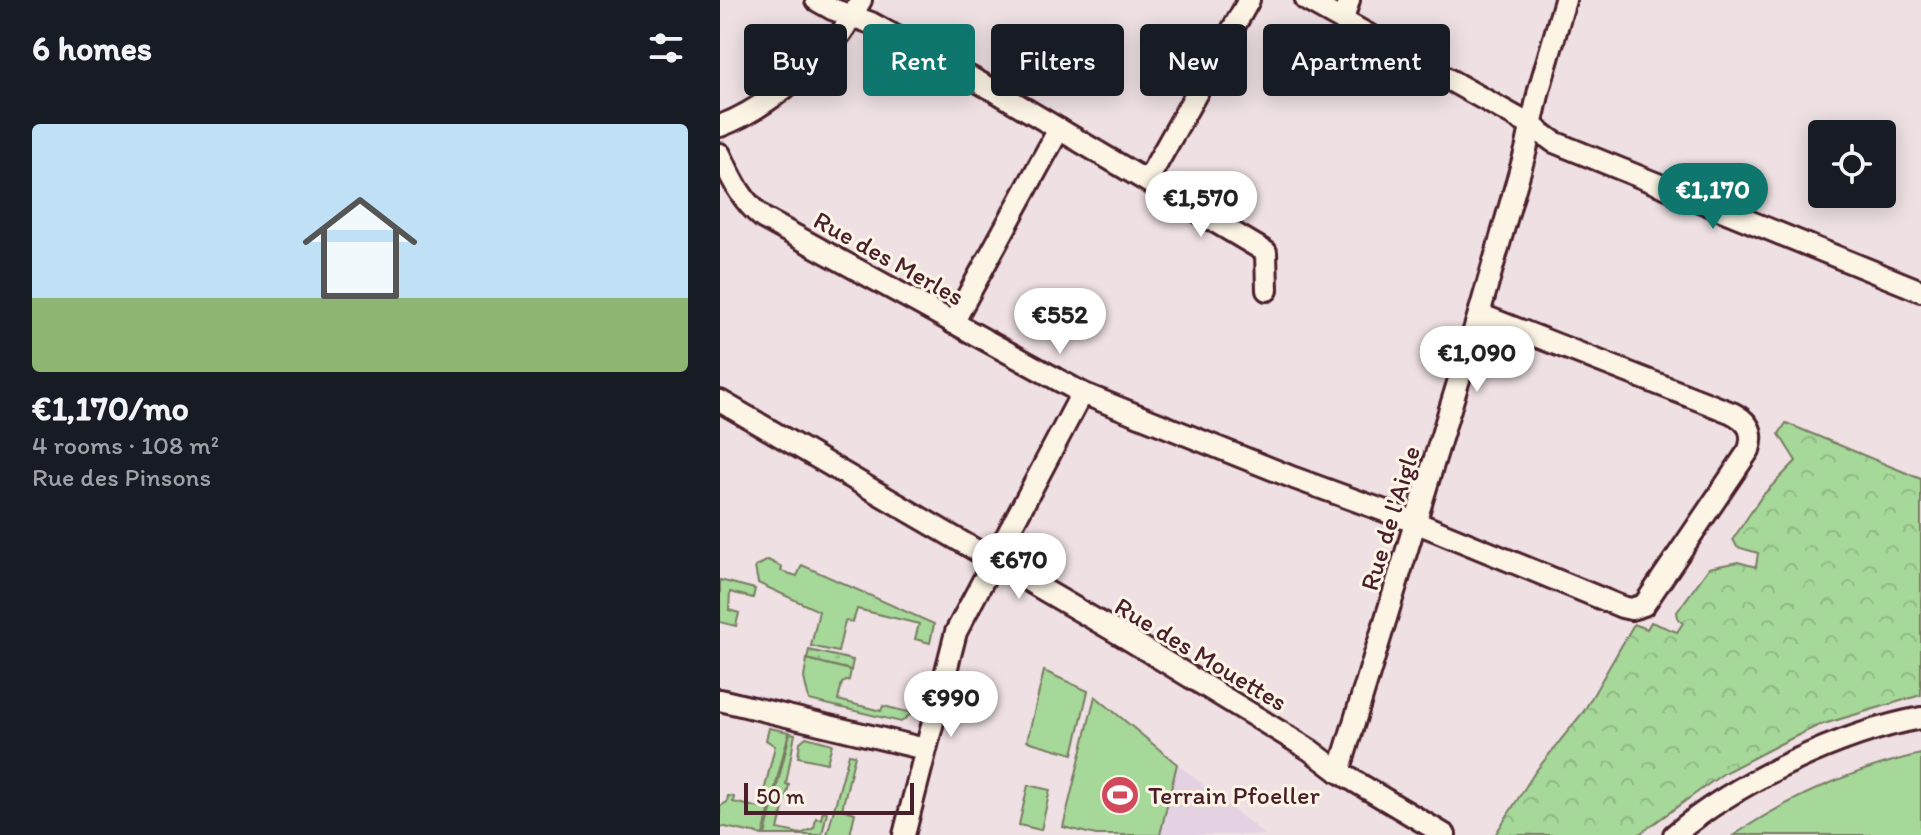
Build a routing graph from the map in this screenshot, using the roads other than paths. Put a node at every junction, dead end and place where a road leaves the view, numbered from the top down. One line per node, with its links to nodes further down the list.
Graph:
1 (816, 0): 6 (street)
2 (1249, 0): 12 (street)
3 (1306, 0): 7 (street)
4 (1349, 0): 7 (street)
5 (1565, 0): 9 (street, Rue de l'Aigle)
6 (856, 8): 8 (street); 10 (street)
7 (1343, 20): 9 (street)
8 (720, 126)
9 (1532, 126): 14 (street); 15 (street, Rue de l'Aigle)
10 (1059, 129): 12 (street); 16 (street)
11 (720, 154): 16 (street, Rue des Merles)
12 (1147, 181): 13 (street)
13 (1267, 290)
14 (1921, 291)
15 (1479, 314): 19 (street, Rue de l'Aigle); 19 (street, Rue des Merles)
16 (953, 323): 17 (street, Rue des Merles)
17 (1082, 393): 19 (street, Rue des Merles); 20 (street)
18 (720, 401): 20 (street, Rue des Mouettes)
19 (1415, 522): 24 (street, Rue de l'Aigle)
20 (992, 560): 23 (street); 24 (street, Rue des Mouettes)
21 (720, 700): 23 (street)
22 (1921, 718): 27 (street)
23 (925, 749): 25 (street)
24 (1339, 772): 26 (street, Rue des Mouettes)
25 (904, 835)
26 (1445, 835)
27 (1674, 835)

